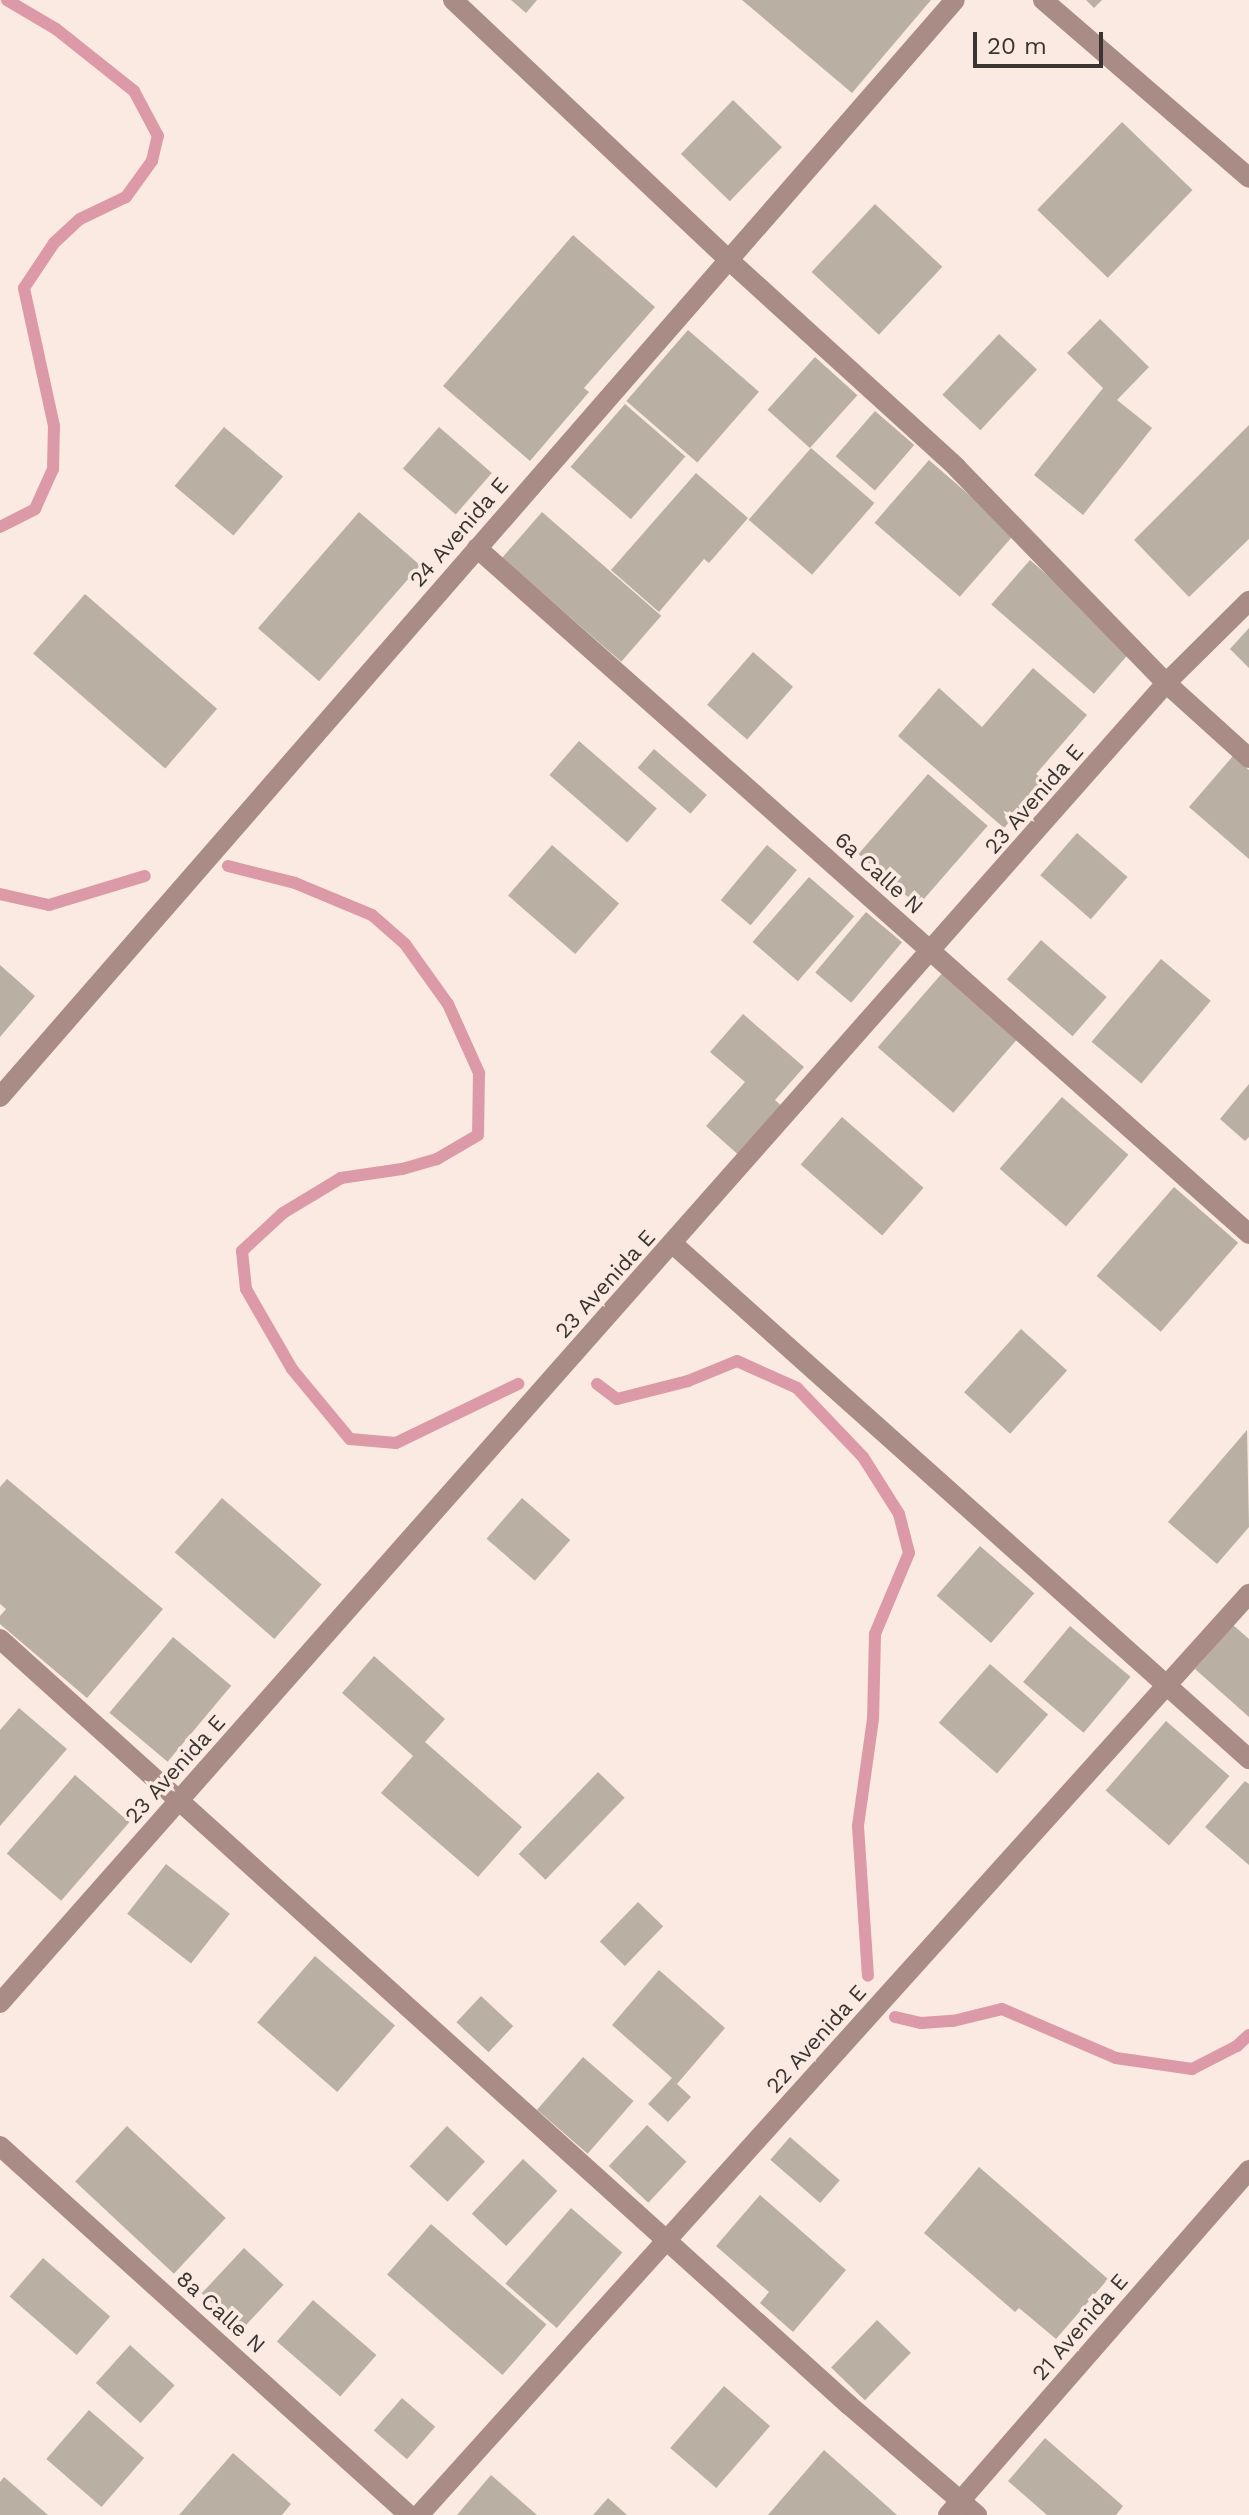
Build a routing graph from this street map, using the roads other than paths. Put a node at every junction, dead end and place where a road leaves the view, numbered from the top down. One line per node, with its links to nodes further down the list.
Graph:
1 (453, 0): 5 (street)
2 (955, 0): 5 (street, 24 Avenida E)
3 (1043, 0): 4 (street)
4 (1249, 178)
5 (730, 261): 6 (street, 24 Avenida E); 8 (street)
6 (477, 548): 10 (street, 6a Calle N); 11 (street, 24 Avenida E)
7 (1249, 601): 8 (street, 23 Avenida E)
8 (1166, 683): 9 (street); 10 (street, 23 Avenida E)
9 (1249, 758)
10 (932, 952): 12 (street, 6a Calle N); 13 (street, 23 Avenida E)
11 (0, 1097)
12 (1249, 1234)
13 (673, 1244): 16 (street); 18 (street, 23 Avenida E)
14 (1249, 1594): 16 (street, 22 Avenida E)
15 (0, 1639): 18 (street)
16 (1166, 1686): 17 (street); 22 (street, 22 Avenida E)
17 (1249, 1759)
18 (179, 1801): 19 (street, 23 Avenida E); 22 (street)
19 (0, 2003)
20 (0, 2146): 24 (street, 8a Calle N)
21 (1249, 2170): 23 (street, 21 Avenida E)
22 (667, 2241): 23 (street); 25 (street, 22 Avenida E)
23 (954, 2508): 26 (street)
24 (409, 2515)
25 (419, 2515)
26 (977, 2515)

